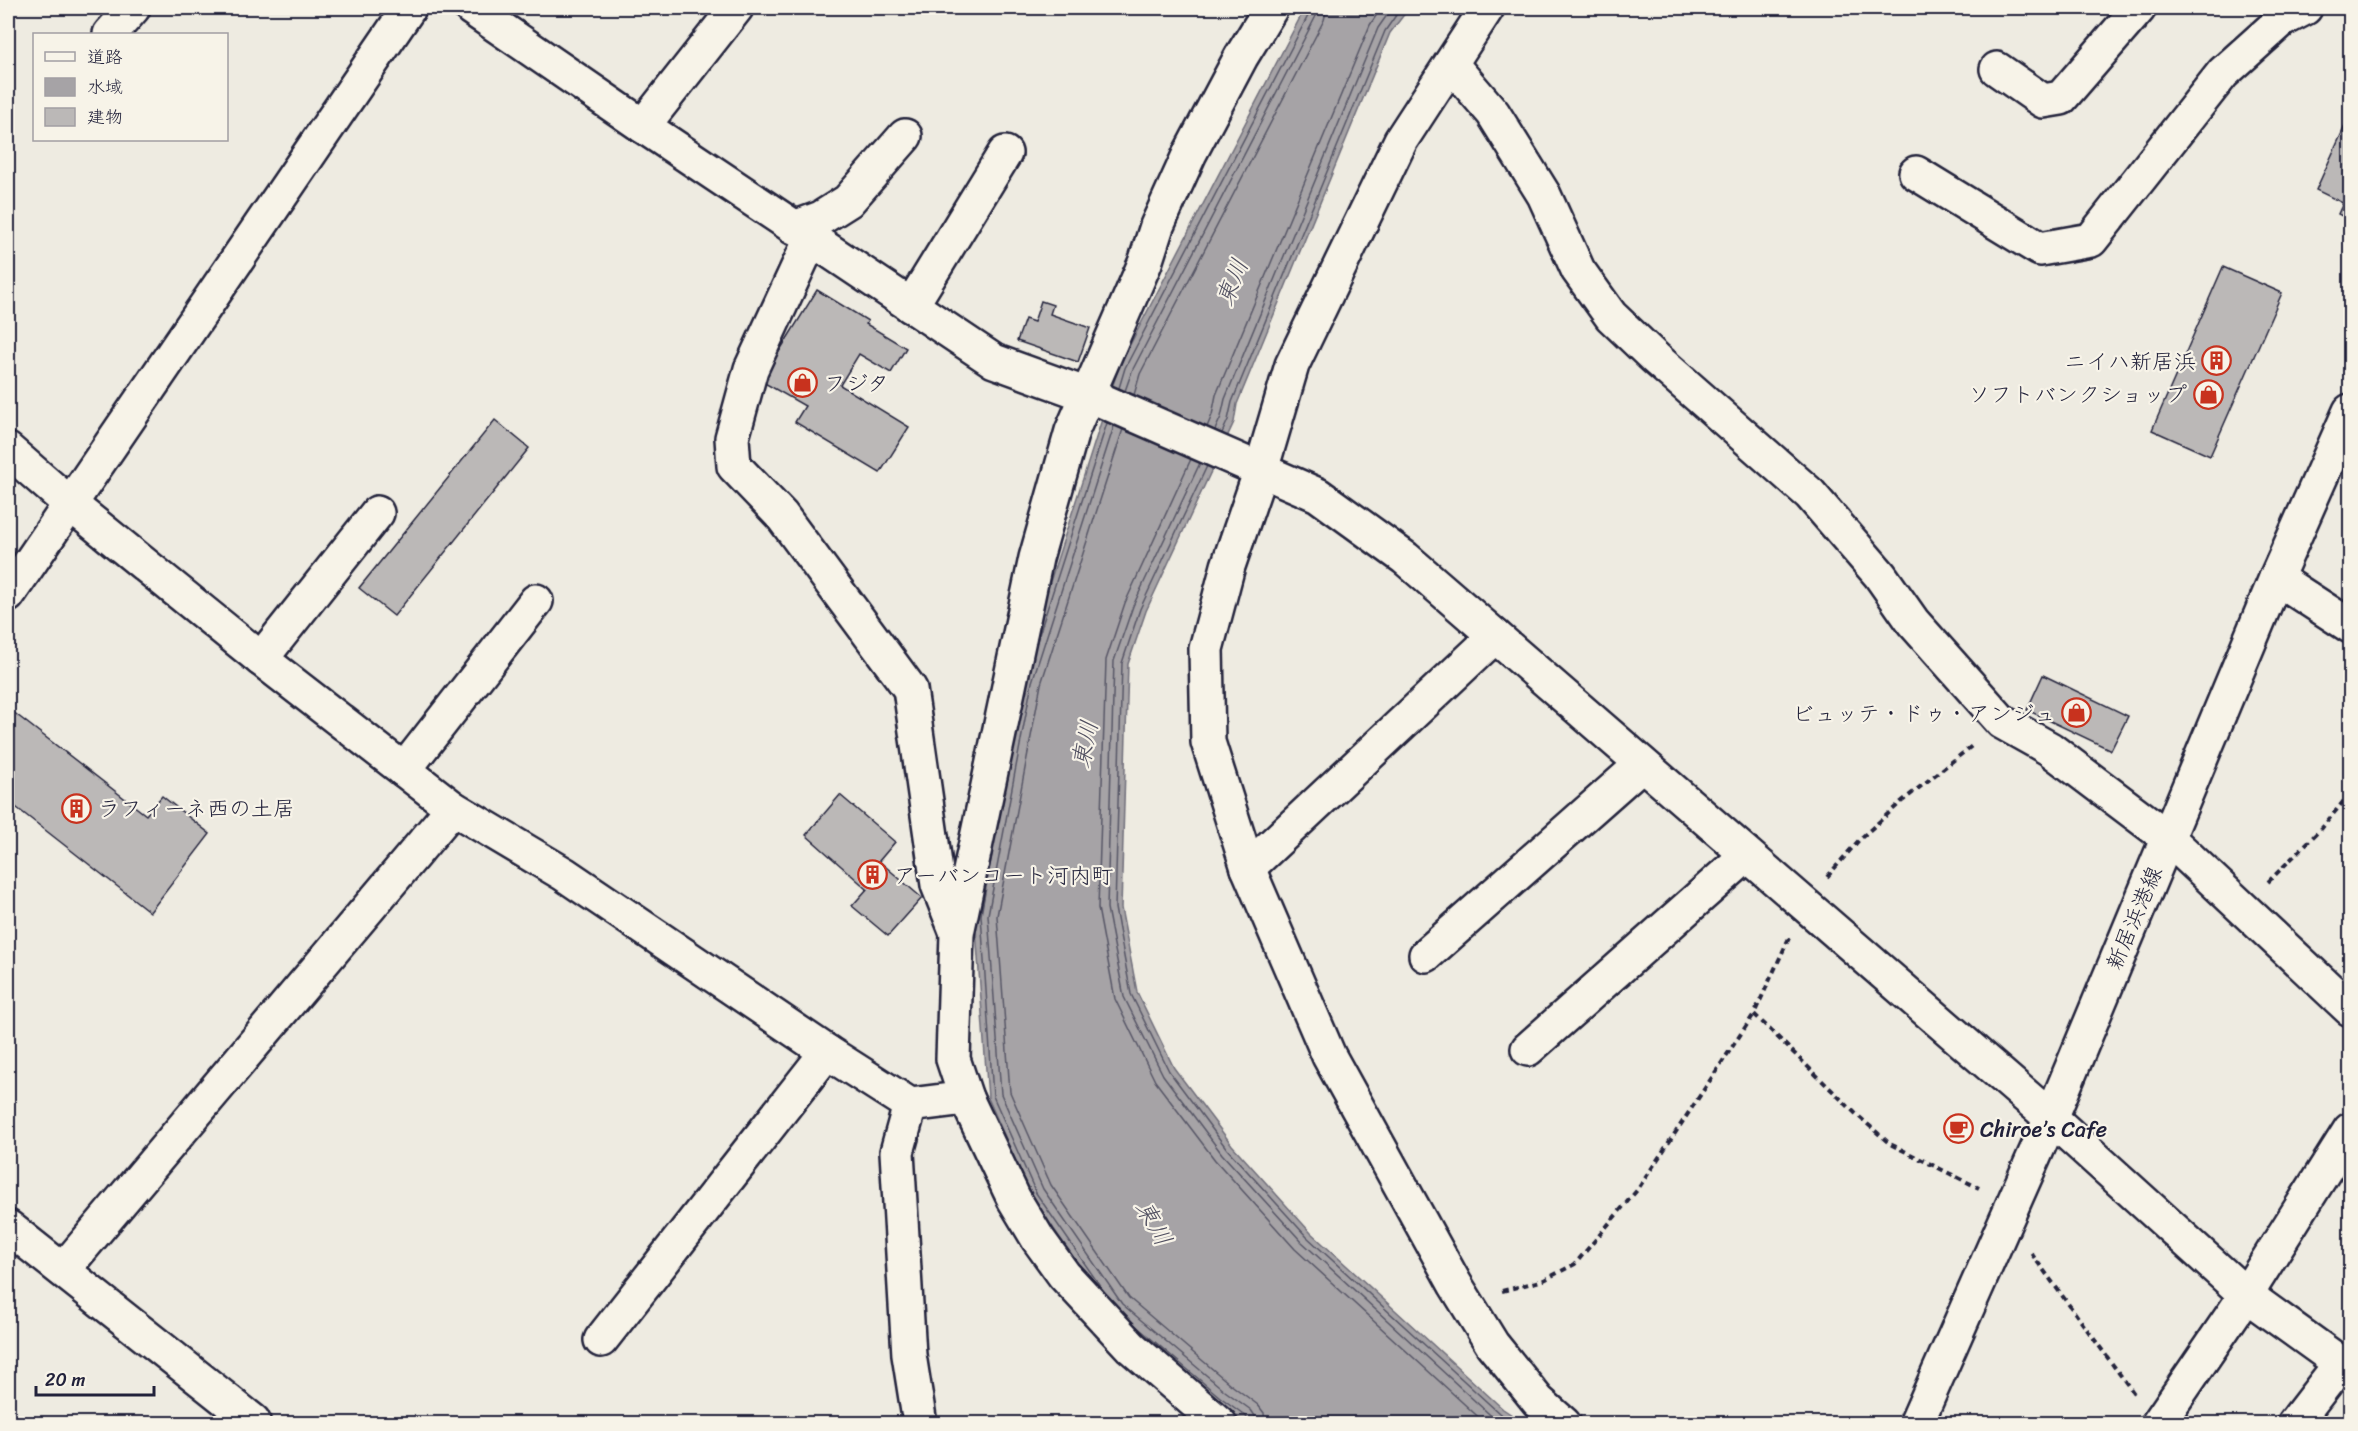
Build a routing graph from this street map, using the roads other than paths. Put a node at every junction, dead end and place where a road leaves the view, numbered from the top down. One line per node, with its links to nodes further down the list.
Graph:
1 (133, 8): 9 (street)
2 (408, 8): 22 (street)
3 (471, 8): 12 (street)
4 (736, 8): 12 (street)
5 (1271, 8): 18 (street)
6 (1487, 8): 10 (street)
7 (2139, 8): 11 (street)
8 (2305, 8): 15 (street)
9 (111, 33)
10 (1451, 64): 21 (street); 33 (street)
11 (1997, 69)
12 (643, 126): 16 (street)
13 (905, 135): 16 (street)
14 (1005, 153): 17 (street)
15 (1916, 173)
16 (802, 233): 17 (street); 36 (street)
17 (911, 306): 18 (street)
18 (1092, 397): 21 (street); 36 (street)
19 (2350, 411): 24 (street, 新居浜港線)
20 (8, 450): 22 (street)
21 (1260, 469): 28 (street); 35 (street)
22 (70, 504): 25 (street); 29 (street)
23 (377, 513): 29 (street)
24 (2276, 578): 27 (street); 33 (street, 新居浜港線)
25 (8, 595)
26 (536, 601): 31 (street)
27 (2350, 626)
28 (1495, 636): 30 (street); 35 (street)
29 (261, 659): 31 (street)
30 (1642, 764): 34 (street); 37 (street)
31 (404, 770): 32 (street)
32 (453, 808): 40 (street); 46 (street)
33 (2168, 838): 38 (street); 43 (street, 新居浜港線)
34 (1747, 855): 39 (street); 43 (street)
35 (1248, 868): 53 (street)
36 (957, 933): 41 (street)
37 (1426, 955)
38 (2350, 1009)
39 (1528, 1049)
40 (827, 1052): 42 (street); 48 (street)
41 (966, 1098): 42 (street); 52 (street)
42 (910, 1106): 51 (street)
43 (2051, 1118): 47 (street); 54 (street, 新居浜港線)
44 (2350, 1130): 47 (street)
45 (8, 1227): 46 (street)
46 (63, 1270): 50 (street)
47 (2246, 1295): 49 (street); 55 (street)
48 (601, 1340)
49 (2346, 1366): 56 (street)
50 (253, 1421)
51 (920, 1424)
52 (1220, 1424)
53 (1563, 1424)
54 (1916, 1424)
55 (2158, 1424)
56 (2294, 1424)

